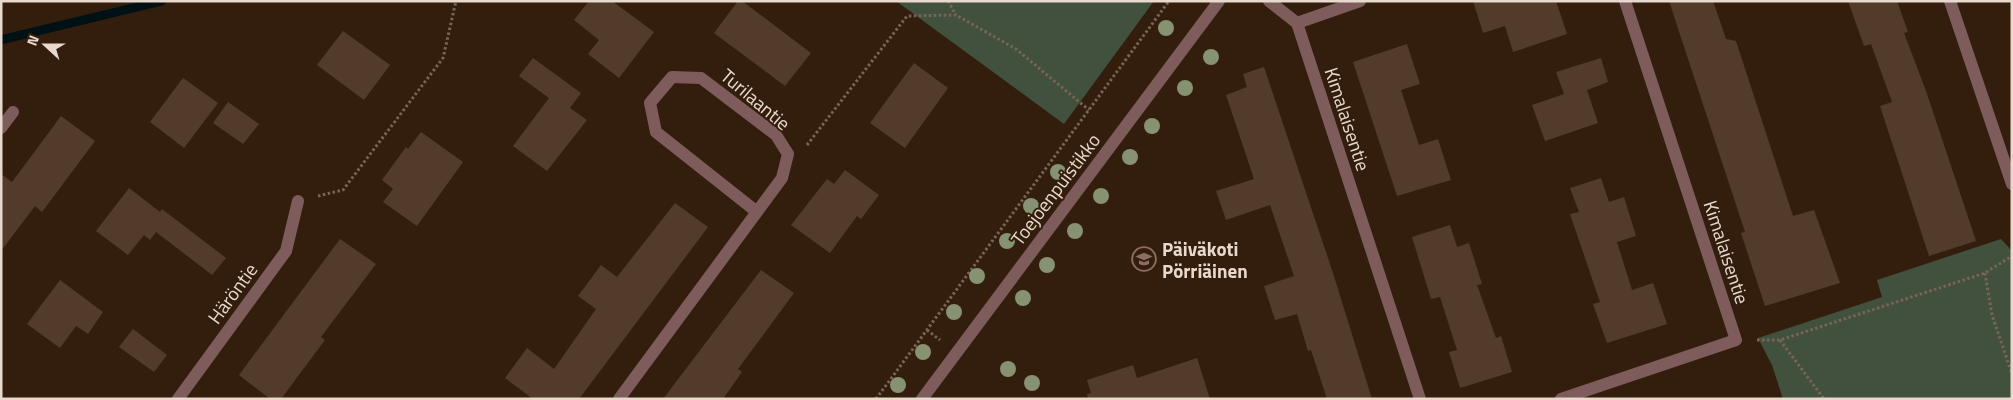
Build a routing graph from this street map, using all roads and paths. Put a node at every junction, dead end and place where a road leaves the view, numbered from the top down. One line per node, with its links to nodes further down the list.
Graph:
1 (456, 1): 16 (path)
2 (948, 1): 9 (path)
3 (1169, 1): 11 (path)
4 (1219, 1): 26 (street, Toejoenpuistikko)
5 (1269, 1): 10 (street)
6 (1360, 1): 10 (street)
7 (1625, 1): 20 (street, Kimalaisentie)
8 (1950, 1): 15 (street)
9 (956, 16): 11 (path); 14 (path)
10 (1297, 23): 27 (street, Kimalaisentie)
11 (1088, 110): 25 (path)
12 (12, 112): 13 (street)
13 (1, 128)
14 (805, 147)
15 (2012, 184)
16 (298, 201): 23 (street, Häröntie)
17 (757, 212): 17 (street, Turilaantie); 24 (street, Turilaantie)
18 (2012, 256): 19 (path)
19 (1984, 273): 21 (path); 22 (path)
20 (1736, 340): 21 (path); 28 (street)
21 (1780, 340): 29 (path)
22 (2012, 374)
23 (178, 399)
24 (619, 399)
25 (876, 399)
26 (922, 399)
27 (1420, 399)
28 (1561, 399)
29 (1824, 399)

